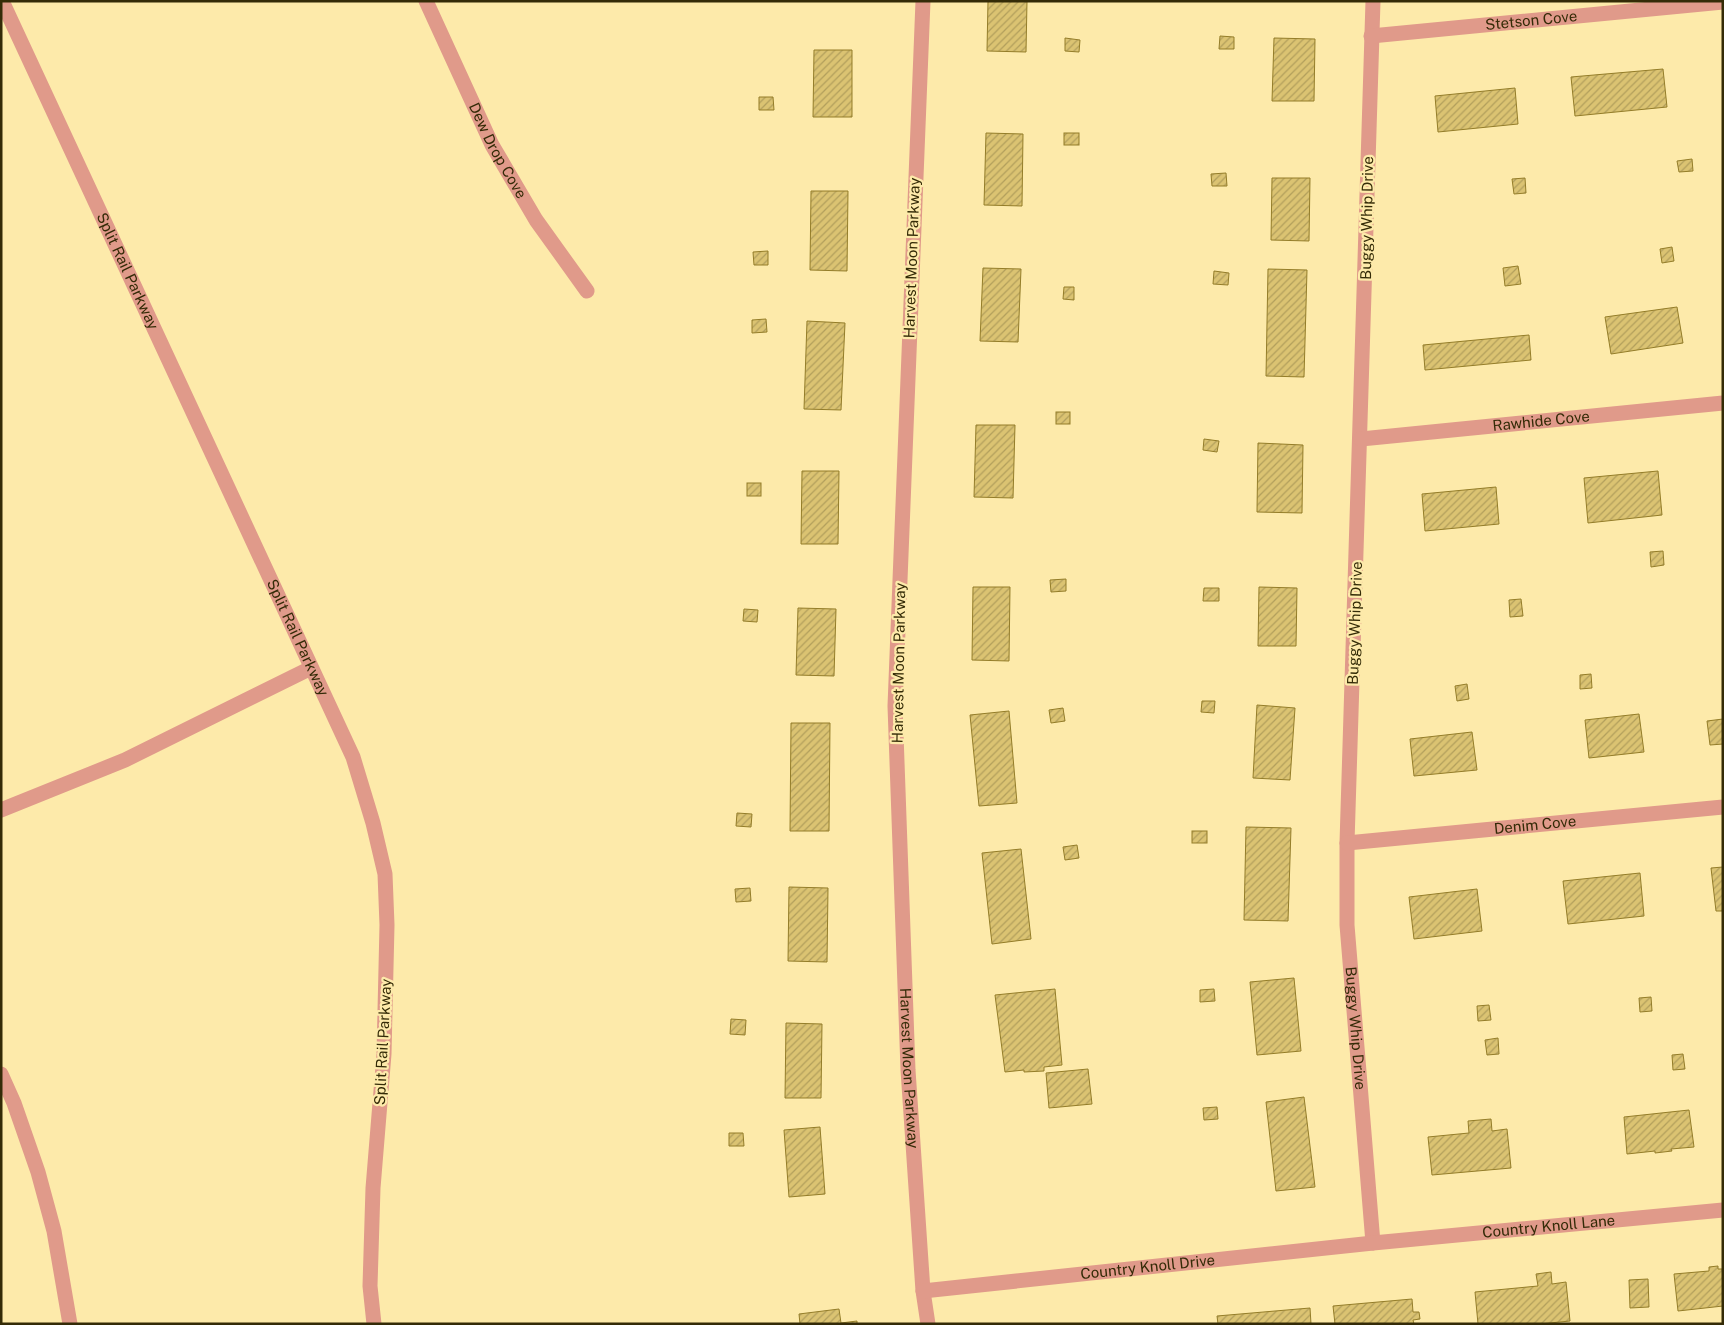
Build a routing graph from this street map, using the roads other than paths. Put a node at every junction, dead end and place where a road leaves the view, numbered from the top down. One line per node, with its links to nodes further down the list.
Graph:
1 (2, 1): 10 (street, Split Rail Parkway)
2 (426, 1): 7 (street, Dew Drop Cove)
3 (923, 1): 17 (street, Harvest Moon Parkway)
4 (1373, 1): 6 (street, Buggy Whip Drive)
5 (1723, 2): 6 (street, Stetson Cove)
6 (1371, 36): 9 (street, Buggy Whip Drive)
7 (587, 291)
8 (1723, 403): 9 (street, Rawhide Cove)
9 (1361, 439): 13 (street, Buggy Whip Drive)
10 (311, 668): 12 (street); 19 (street, Split Rail Parkway)
11 (1723, 807): 13 (street, Denim Cove)
12 (1, 810)
13 (1347, 843): 16 (street, Buggy Whip Drive)
14 (1, 1074): 18 (street)
15 (1723, 1210): 16 (street, Country Knoll Lane)
16 (1373, 1244): 17 (street, Country Knoll Drive)
17 (924, 1292): 20 (street, Harvest Moon Parkway)
18 (70, 1324)
19 (374, 1324)
20 (928, 1324)

